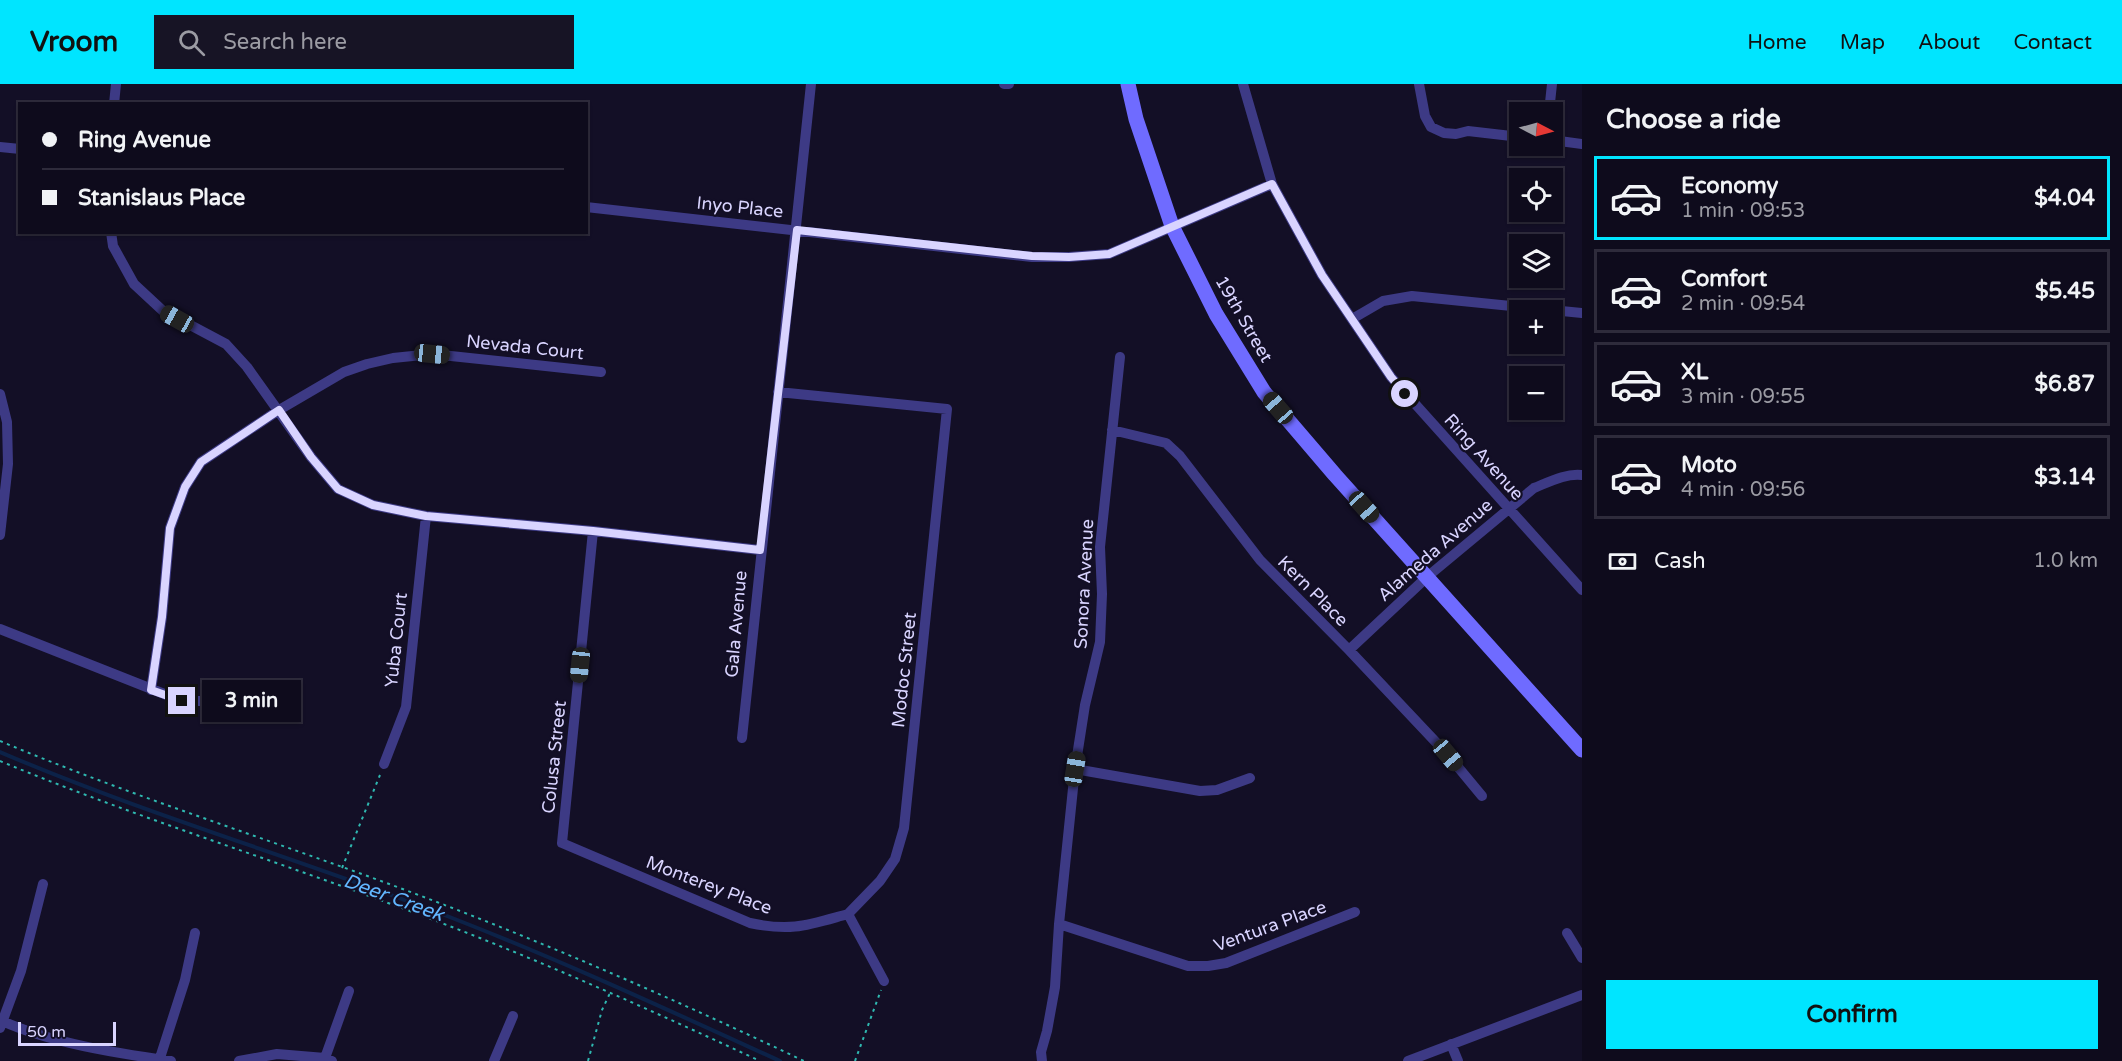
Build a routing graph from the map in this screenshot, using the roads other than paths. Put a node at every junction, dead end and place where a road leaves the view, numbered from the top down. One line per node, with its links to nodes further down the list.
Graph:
1 (116, 84): 7 (street)
2 (811, 84): 17 (street, Gala Avenue)
3 (1128, 84): 16 (street, 19th Street)
4 (1243, 84): 14 (street, Ring Avenue)
5 (1419, 84): 9 (street)
6 (1552, 84): 8 (street)
7 (114, 102)
8 (1550, 102)
9 (1509, 136)
10 (1563, 141): 11 (street)
11 (1582, 144)
12 (0, 147): 13 (street)
13 (18, 149)
14 (1272, 184): 16 (street, Inyo Place); 20 (street, Ring Avenue)
15 (588, 207): 17 (street, Inyo Place)
16 (1172, 226): 17 (street, Inyo Place); 33 (street, 19th Street)
17 (797, 230): 23 (street, Gala Avenue)
18 (111, 234): 25 (street)
19 (1582, 313): 20 (street)
20 (1352, 320): 28 (street, Ring Avenue)
21 (1120, 357): 26 (street, Sonora Avenue)
22 (601, 372): 25 (street, Nevada Court)
23 (778, 392): 32 (street, Gala Avenue); 48 (street, Modoc Street)
24 (0, 394): 31 (street)
25 (279, 410): 29 (street); 37 (street, Nevada Court)
26 (1112, 430): 36 (street, Kern Place); 42 (street, Sonora Avenue)
27 (1582, 475): 28 (street, Alameda Avenue)
28 (1508, 508): 33 (street, Alameda Avenue); 34 (street, Ring Avenue)
29 (426, 516): 30 (street); 41 (street, Yuba Court)
30 (593, 531): 32 (street); 45 (street, Colusa Street)
31 (0, 535)
32 (760, 550): 39 (street, Gala Avenue)
33 (1427, 577): 36 (street, Alameda Avenue); 40 (street, 19th Street)
34 (1582, 590)
35 (0, 629): 37 (street)
36 (1349, 650): 44 (street, Kern Place)
37 (151, 690): 38 (street)
38 (212, 701)
39 (742, 738)
40 (1582, 750)
41 (384, 764)
42 (1075, 769): 43 (street); 49 (street, Sonora Avenue)
43 (1250, 778)
44 (1482, 796)
45 (562, 843): 48 (street, Monterey Place)
46 (43, 884): 57 (street)
47 (1355, 912): 49 (street, Ventura Place)
48 (848, 914): 53 (street)
49 (1059, 924): 63 (street, Sonora Avenue)
50 (195, 933): 59 (street)
51 (1567, 933): 52 (street)
52 (1582, 958)
53 (884, 981)
54 (349, 991): 60 (street)
55 (1582, 995): 58 (street)
56 (513, 1016): 62 (street)
57 (1, 1023): 59 (street)
58 (1451, 1044): 64 (street); 65 (street)
59 (163, 1060)
60 (329, 1060): 61 (street)
61 (239, 1061)
62 (494, 1061)
63 (1042, 1061)
64 (1408, 1061)
65 (1458, 1061)

